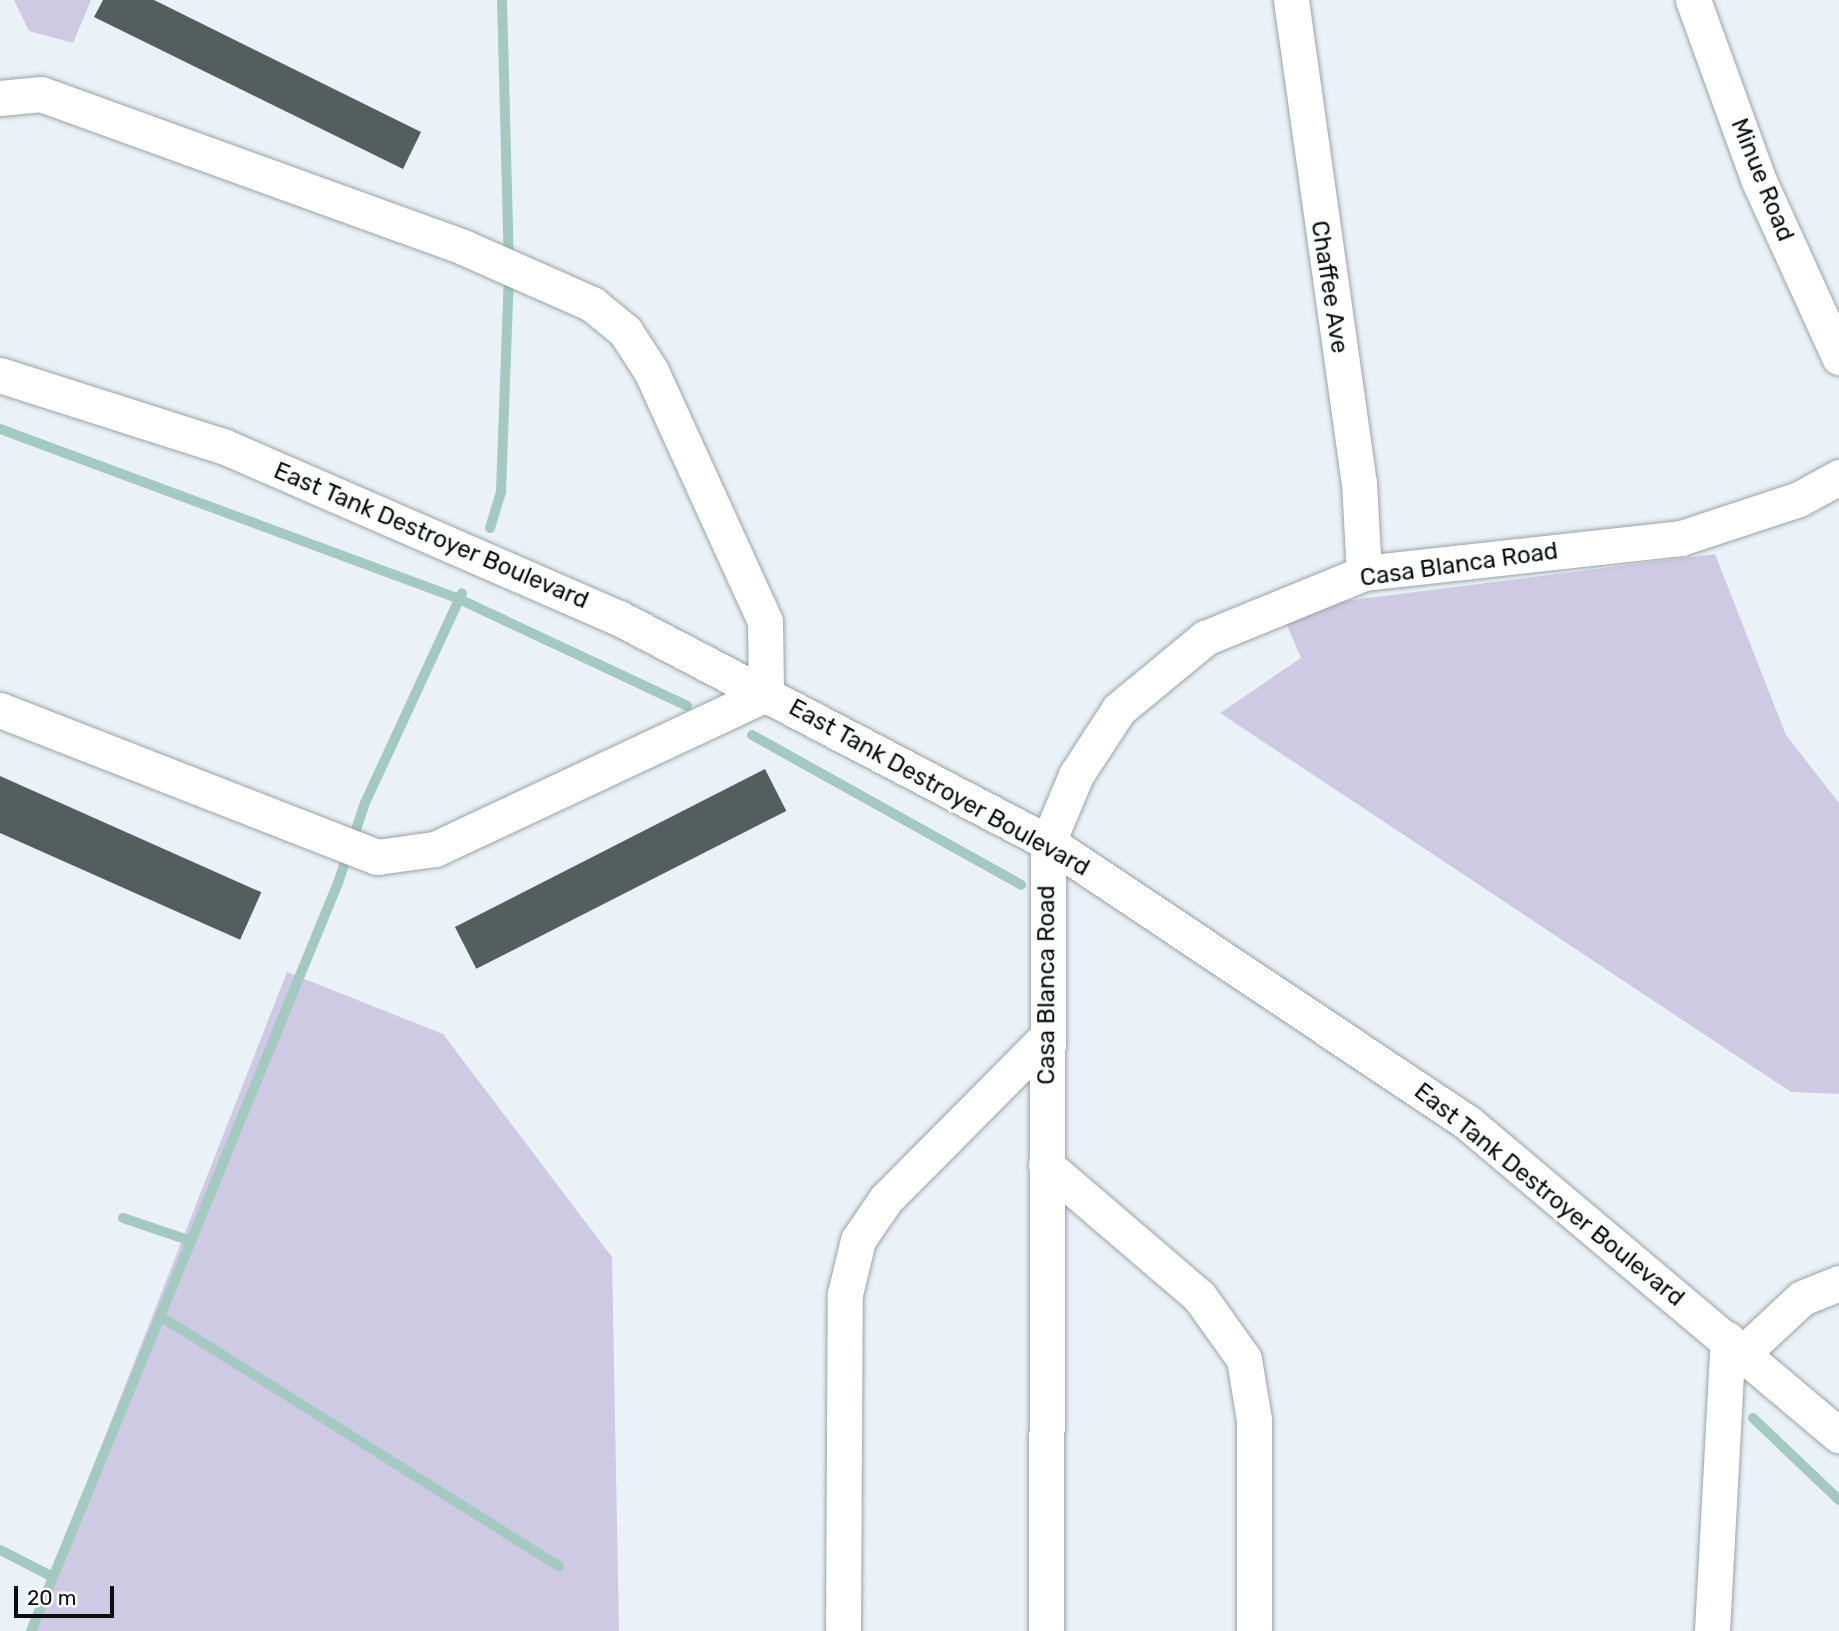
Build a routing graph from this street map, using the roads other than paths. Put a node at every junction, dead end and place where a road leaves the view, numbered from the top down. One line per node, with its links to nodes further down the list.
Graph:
1 (1291, 0): 7 (street, Chaffee Ave)
2 (1693, 0): 4 (street, Minue Road)
3 (0, 98): 8 (street)
4 (1839, 358)
5 (0, 375): 8 (street, East Tank Destroyer Boulevard)
6 (1839, 477): 7 (street, Casa Blanca Road)
7 (1364, 573): 10 (street, Casa Blanca Road)
8 (766, 694): 9 (street); 10 (street, East Tank Destroyer Boulevard)
9 (0, 710)
10 (1048, 842): 11 (street, Casa Blanca Road); 14 (street, East Tank Destroyer Boulevard)
11 (1045, 1039): 12 (street, Casa Blanca Road); 16 (street)
12 (1046, 1165): 17 (street, Casa Blanca Road); 18 (street)
13 (1839, 1283): 14 (street)
14 (1737, 1345): 15 (street, East Tank Destroyer Boulevard); 19 (street)
15 (1839, 1435)
16 (843, 1631)
17 (1046, 1631)
18 (1254, 1631)
19 (1712, 1631)

